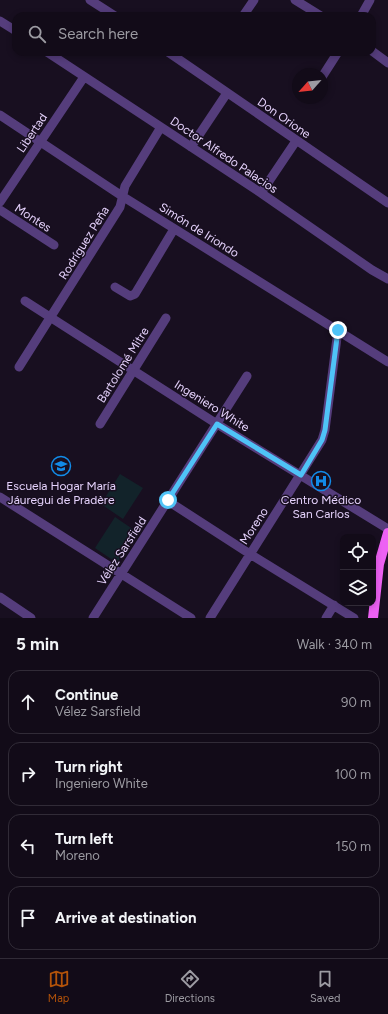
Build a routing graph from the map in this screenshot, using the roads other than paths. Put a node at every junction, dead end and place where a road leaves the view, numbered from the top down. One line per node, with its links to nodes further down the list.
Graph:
1 (90, 0): 5 (street)
2 (254, 0): 6 (street)
3 (295, 0): 7 (street)
4 (370, 0): 8 (street)
5 (109, 12)
6 (246, 12)
7 (314, 12)
8 (363, 12)
9 (1, 23): 10 (street)
10 (12, 29)
11 (376, 54): 15 (street)
12 (53, 56): 17 (street, Doctor Alfredo Palacios)
13 (174, 56): 18 (street, Don Orione)
14 (335, 56): 16 (street)
15 (388, 63)
16 (328, 68)
17 (84, 77): 20 (street, Doctor Alfredo Palacios); 22 (street, Libertad)
18 (227, 93): 21 (street, Don Orione); 23 (street)
19 (0, 115): 22 (street, Simón de Iriondo)
20 (161, 127): 23 (street, Doctor Alfredo Palacios); 25 (street, Rodríguez Peña)
21 (296, 141): 24 (street); 27 (street, Don Orione)
22 (40, 142): 25 (street, Simón de Iriondo); 26 (street, Libertad)
23 (191, 147): 24 (street, Doctor Alfredo Palacios)
24 (261, 193): 31 (street, Doctor Alfredo Palacios)
25 (122, 196): 29 (street, Simón de Iriondo); 34 (street, Rodríguez Peña)
26 (0, 202)
27 (388, 203)
28 (0, 210): 30 (street, Montes)
29 (174, 229): 32 (street); 36 (street, Simón de Iriondo)
30 (54, 245)
31 (388, 278)
32 (115, 287)
33 (25, 301): 34 (street, Ingeniero White)
34 (51, 318): 38 (street, Rodríguez Peña); 39 (street, Ingeniero White)
35 (166, 318): 39 (street, Bartolomé Mitre)
36 (338, 330): 37 (street, Simón de Iriondo); 43 (street, Moreno)
37 (388, 362)
38 (19, 367)
39 (133, 371): 41 (street, Bartolomé Mitre); 42 (street, Ingeniero White)
40 (247, 376): 42 (street, Vélez Sarsfield)
41 (100, 424)
42 (217, 424): 43 (street, Ingeniero White); 45 (street, Vélez Sarsfield)
43 (301, 475): 46 (street, Ingeniero White); 48 (street, Moreno)
44 (0, 497): 49 (street)
45 (168, 500): 48 (street); 49 (street, Vélez Sarsfield)
46 (388, 529)
47 (388, 533): 58 (main road)
48 (250, 554): 51 (street); 55 (street, Moreno)
49 (122, 574): 53 (street, Vélez Sarsfield); 54 (street)
50 (0, 597): 52 (street)
51 (334, 605): 56 (street); 57 (street)
52 (32, 618)
53 (93, 618)
54 (191, 618)
55 (210, 618)
56 (326, 618)
57 (354, 618)
58 (373, 618)

